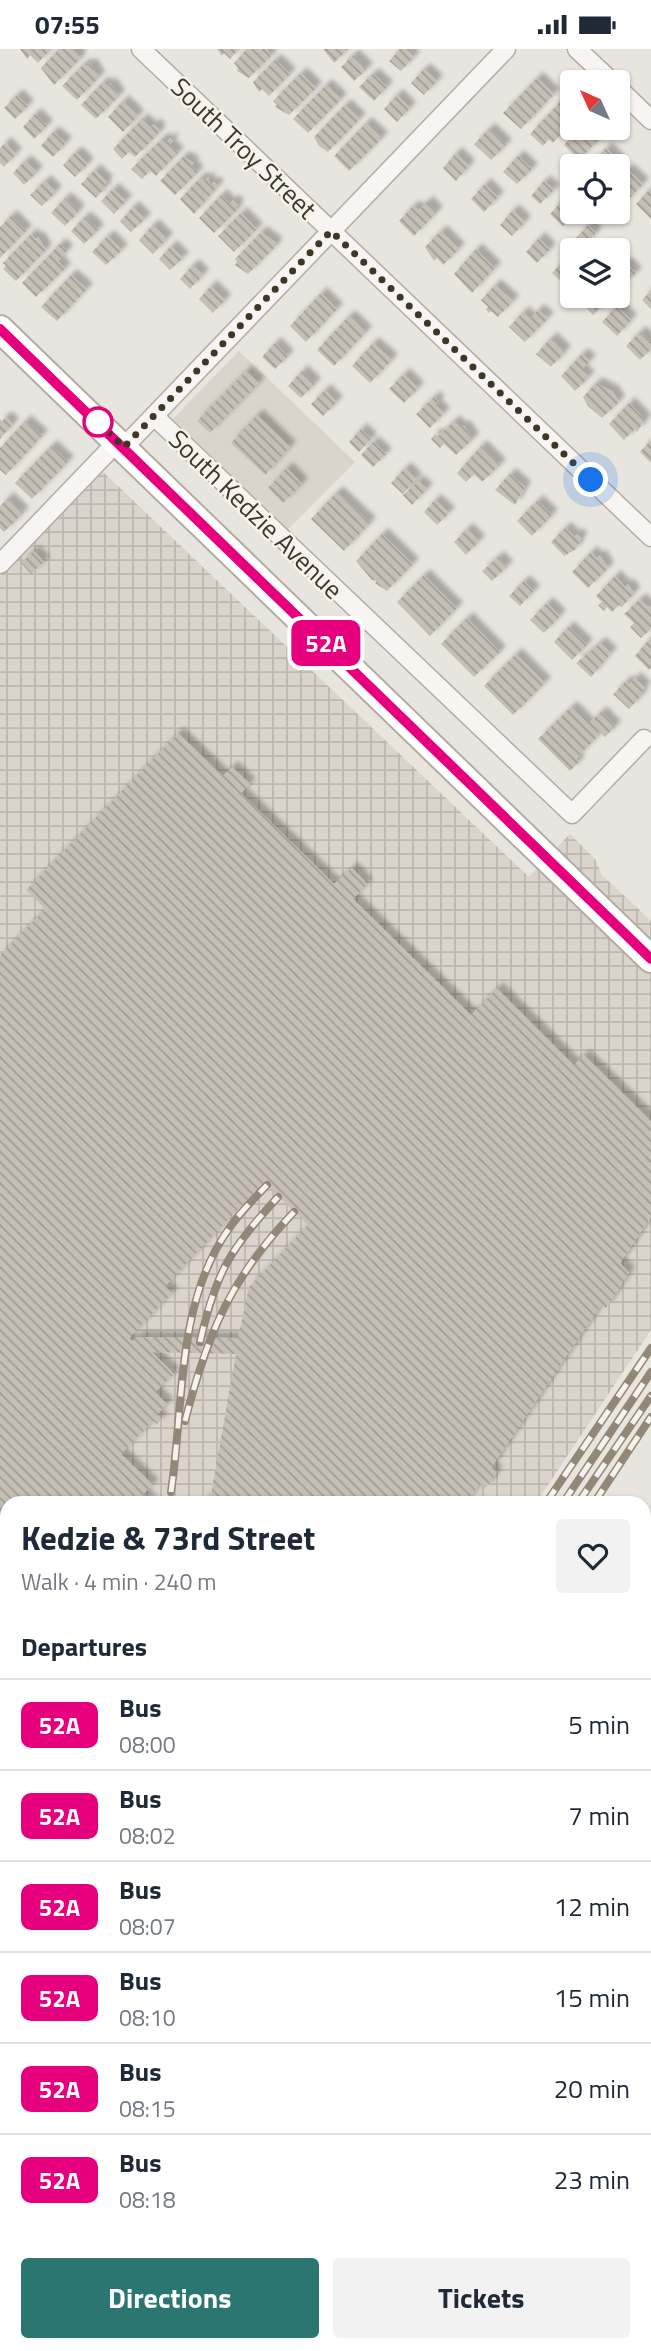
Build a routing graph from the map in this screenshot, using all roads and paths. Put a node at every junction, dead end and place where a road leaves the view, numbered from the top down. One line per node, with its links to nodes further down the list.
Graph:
1 (141, 49): 7 (street, South Troy Street)
2 (506, 49): 7 (street)
3 (577, 49): 4 (street)
4 (599, 70)
5 (630, 100): 6 (street)
6 (651, 120)
7 (331, 231): 9 (street); 11 (street, South Troy Street)
8 (0, 329): 10 (main road, South Kedzie Avenue)
9 (154, 416): 10 (street); 13 (street, South Kedzie Avenue)
10 (121, 444): 12 (street); 14 (main road, South Kedzie Avenue)
11 (651, 537)
12 (0, 564)
13 (644, 739)
14 (651, 959)

